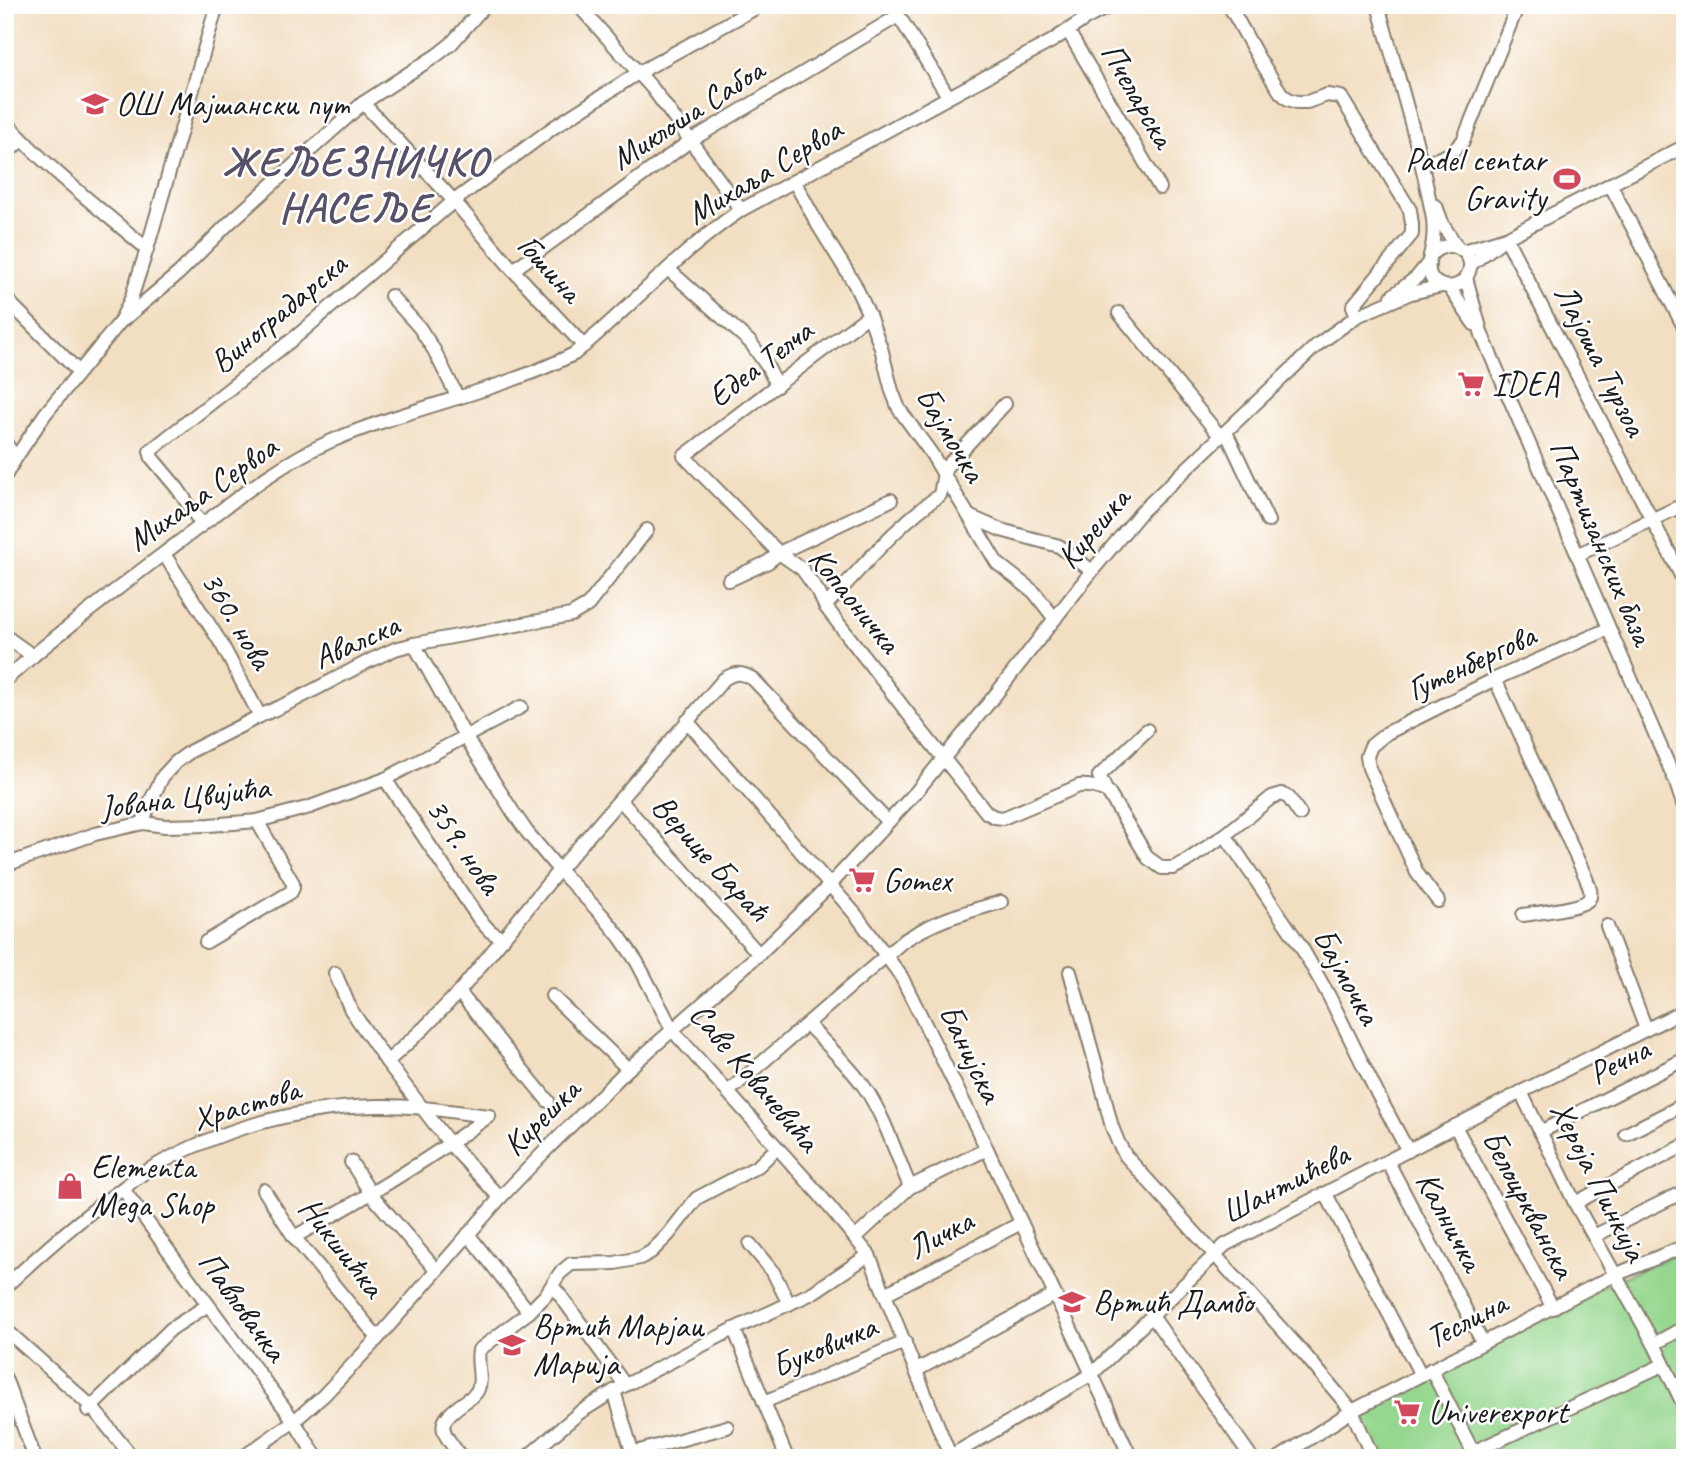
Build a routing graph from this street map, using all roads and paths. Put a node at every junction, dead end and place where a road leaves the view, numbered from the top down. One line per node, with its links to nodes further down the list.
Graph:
1 (217, 5): 28 (street)
2 (485, 5): 14 (street)
3 (598, 5): 9 (street)
4 (761, 5): 12 (street, Виноградарска)
5 (1112, 5): 11 (street, Михаља Сервоа)
6 (1229, 5): 40 (street)
7 (1378, 5): 20 (street)
8 (1518, 5): 20 (street)
9 (582, 9): 12 (street)
10 (895, 10): 13 (street); 17 (street, Миклоша Сабоа)
11 (1068, 31): 13 (street, Михаља Сервоа); 24 (street, Пчеларска)
12 (638, 73): 17 (street); 25 (street, Виноградарска)
13 (948, 96): 21 (street, Михаља Сервоа)
14 (363, 103): 25 (street, Гошина); 41 (street)
15 (5, 121): 16 (street)
16 (22, 139): 19 (street); 28 (street)
17 (690, 141): 26 (street); 32 (street, Миклоша Сабоа)
18 (1685, 146): 23 (street)
19 (5, 155)
20 (1422, 164): 22 (street)
21 (794, 181): 26 (street, Михаља Сервоа); 39 (street, Бајмочка)
22 (1427, 183): 29 (street); 30 (street)
23 (1610, 184): 27 (street); 42 (street)
24 (1160, 188)
25 (454, 201): 32 (street, Гошина); 60 (street, Виноградарска)
26 (741, 210): 31 (street, Михаља Сервоа)
27 (1506, 238): 29 (street); 33 (street); 58 (street, Лајоша Турзоа)
28 (147, 249): 41 (street)
29 (1460, 249): 30 (street); 33 (street)
30 (1430, 259): 34 (street); 37 (street, Кирешка)
31 (668, 269): 44 (street, Михаља Сервоа); 46 (street)
32 (513, 270): 44 (street, Гошина)
33 (1468, 271): 34 (street); 43 (street, Партизанских база)
34 (1445, 286): 37 (street, Кирешка); 43 (street, Партизанских база)
35 (391, 296): 47 (street)
36 (5, 298): 45 (street)
37 (1378, 307): 40 (street, Кирешка)
38 (1119, 313): 49 (street)
39 (869, 315): 46 (street, Едеа Телча); 53 (street, Бајмочка)
40 (1357, 316): 49 (street, Кирешка)
41 (120, 322): 45 (street)
42 (1685, 329)
43 (1482, 335): 64 (street, Партизанских база)
44 (584, 346): 47 (street, Михаља Сервоа)
45 (79, 373): 51 (street)
46 (777, 386): 52 (street, Едеа Телча)
47 (458, 398): 60 (street, Михаља Сервоа)
48 (1005, 404): 53 (street)
49 (1223, 434): 59 (street); 65 (street, Кирешка)
50 (5, 442): 51 (street)
51 (17, 456): 54 (street)
52 (684, 456): 62 (street, Копаоничка)
53 (944, 473): 57 (street, Бајмочка); 68 (street)
54 (5, 476)
55 (891, 500): 62 (street)
56 (1685, 504): 58 (street)
57 (969, 516): 65 (street, Бајмочка); 69 (street)
58 (1653, 520): 64 (street); 67 (street, Лајоша Турзоа)
59 (1268, 521)
60 (202, 525): 63 (street, Михаља Сервоа)
61 (647, 530): 72 (street, Авалска)
62 (779, 553): 66 (street); 68 (street, Копаоничка)
63 (164, 554): 73 (street, Михаља Сервоа); 77 (street, 360. нова)
64 (1577, 555): 70 (street, Партизанских база)
65 (1092, 571): 69 (street, Кирешка)
66 (729, 580)
67 (1685, 583)
68 (825, 606): 81 (street, Копаоничка)
69 (1055, 619): 81 (street, Кирешка)
70 (1608, 629): 74 (street, Гутенбергова); 85 (street, Партизанских база)
71 (5, 636): 73 (street)
72 (414, 644): 77 (street, Авалска); 80 (street, Саве Ковачевића)
73 (33, 656): 75 (street, Михаља Сервоа)
74 (1495, 679): 94 (street, Гутенбергова); 96 (street)
75 (5, 681)
76 (521, 707): 80 (street, Јована Цвијића)
77 (260, 716): 89 (street, Авалска)
78 (687, 720): 84 (street); 88 (street); 93 (street, Банијска)
79 (1147, 730): 83 (street)
80 (466, 736): 82 (street, Јована Цвијића); 92 (street, Саве Ковачевића)
81 (944, 758): 83 (street); 88 (street, Кирешка)
82 (385, 779): 87 (street, Јована Цвијића); 98 (street, 359. нова)
83 (1094, 781): 90 (street)
84 (621, 800): 92 (street); 100 (street, Верице Бараћ)
85 (1685, 810)
86 (1300, 814): 90 (street)
87 (257, 821): 89 (street, Јована Цвијића); 99 (street)
88 (888, 822): 93 (street, Кирешка)
89 (143, 824): 91 (street, Јована Цвијића)
90 (1225, 835): 125 (street, Бајмочка)
91 (5, 865)
92 (559, 870): 98 (street); 109 (street, Саве Ковачевића)
93 (830, 885): 100 (street, Кирешка); 101 (street, Банијска)
94 (1438, 901)
95 (1000, 902): 101 (street)
96 (1523, 915)
97 (1607, 926): 108 (street)
98 (503, 939): 104 (street)
99 (206, 942)
100 (759, 954): 109 (street, Кирешка)
101 (887, 957): 107 (street); 124 (street, Банијска)
102 (1070, 972): 143 (street)
103 (335, 973): 111 (street)
104 (459, 992): 111 (street); 115 (street)
105 (552, 996): 112 (street)
106 (1685, 1010): 108 (street, Шантићева)
107 (807, 1024): 113 (street); 128 (street)
108 (1646, 1029): 114 (street, Шантићева)
109 (673, 1031): 112 (street, Кирешка); 113 (street, Саве Ковачевића)
110 (1685, 1059): 119 (street, Речна)
111 (387, 1062): 117 (street)
112 (628, 1069): 134 (street, Кирешка)
113 (729, 1091): 123 (street, Саве Ковачевића)
114 (1521, 1092): 118 (street, Шантићева); 119 (street, Хероја Пинкија)
115 (548, 1101)
116 (1685, 1104): 120 (street)
117 (424, 1109): 121 (street); 121 (street, Храстова); 129 (street, Храстова)
118 (1455, 1126): 125 (street, Шантићева); 153 (street, Белоцркванска)
119 (1540, 1132): 135 (street, Хероја Пинкија)
120 (1626, 1134)
121 (450, 1144): 132 (street); 134 (street)
122 (1685, 1145): 135 (street)
123 (777, 1148): 140 (street, Саве Ковачевића); 147 (street)
124 (988, 1149): 128 (street); 136 (street, Банијска)
125 (1408, 1151): 127 (street, Шантићева)
126 (351, 1162): 132 (street)
127 (1388, 1162): 133 (street, Шантићева); 161 (street, Калничка)
128 (910, 1187): 140 (street)
129 (123, 1189): 148 (street, Храстова); 152 (street, Павловачка)
130 (264, 1190): 139 (street, Никшићка)
131 (1685, 1191): 138 (street)
132 (371, 1194): 139 (street); 145 (street)
133 (1326, 1194): 143 (street, Шантићева); 165 (street)
134 (500, 1198): 137 (street, Кирешка)
135 (1575, 1203): 138 (street, Хероја Пинкија)
136 (1021, 1223): 149 (street, Личка); 150 (street, Банијска)
137 (468, 1234): 145 (street, Кирешка); 154 (street)
138 (1594, 1236): 146 (street, Хероја Пинкија)
139 (294, 1237): 159 (street, Никшићка)
140 (855, 1238): 144 (street, Саве Ковачевића)
141 (750, 1244): 151 (street)
142 (1685, 1246): 146 (street, Теслина)
143 (1214, 1254): 155 (street, Шантићева); 172 (street)
144 (869, 1255): 149 (street, Саве Ковачевића); 151 (street)
145 (436, 1270): 159 (street, Кирешка)
146 (1615, 1275): 153 (street, Теслина); 162 (street, Хероја Пинкија)
147 (552, 1286): 154 (street); 168 (street)
148 (5, 1287)
149 (885, 1294): 160 (street, Саве Ковачевића)
150 (1054, 1295): 164 (street); 166 (street, Банијска)
151 (789, 1304): 158 (street)
152 (208, 1305): 170 (street); 173 (street, Павловачка)
153 (1553, 1308): 161 (street, Теслина)
154 (528, 1312): 181 (street)
155 (1152, 1316): 166 (street, Шантићева); 185 (street)
156 (1685, 1327): 162 (street)
157 (5, 1329): 170 (street)
158 (734, 1329): 168 (street); 169 (street)
159 (378, 1338): 173 (street, Кирешка)
160 (905, 1342): 164 (street, Саве Ковачевића); 169 (street, Буковичка)
161 (1483, 1343): 165 (street, Теслина)
162 (1654, 1344): 163 (street, Хероја Пинкија)
163 (1664, 1365): 165 (street); 171 (street, Хероја Пинкија)
164 (916, 1370): 176 (street, Саве Ковачевића)
165 (1426, 1372): 172 (street, Теслина)
166 (1092, 1374): 176 (street, Шантићева); 184 (street, Банијска)
167 (5, 1378): 177 (street)
168 (619, 1388): 175 (street); 182 (street)
169 (764, 1402): 183 (street)
170 (89, 1408): 178 (street)
171 (1685, 1408)
172 (1352, 1411): 186 (street, Теслина); 187 (street)
173 (294, 1422): 179 (street, Кирешка); 180 (street, Павловачка)
174 (727, 1427): 175 (street)
175 (633, 1455)
176 (949, 1457)
177 (35, 1458)
178 (133, 1458)
179 (242, 1458)
180 (317, 1458)
181 (462, 1458)
182 (526, 1458)
183 (787, 1458)
184 (1131, 1458)
185 (1251, 1458)
186 (1279, 1458)
187 (1373, 1458)

